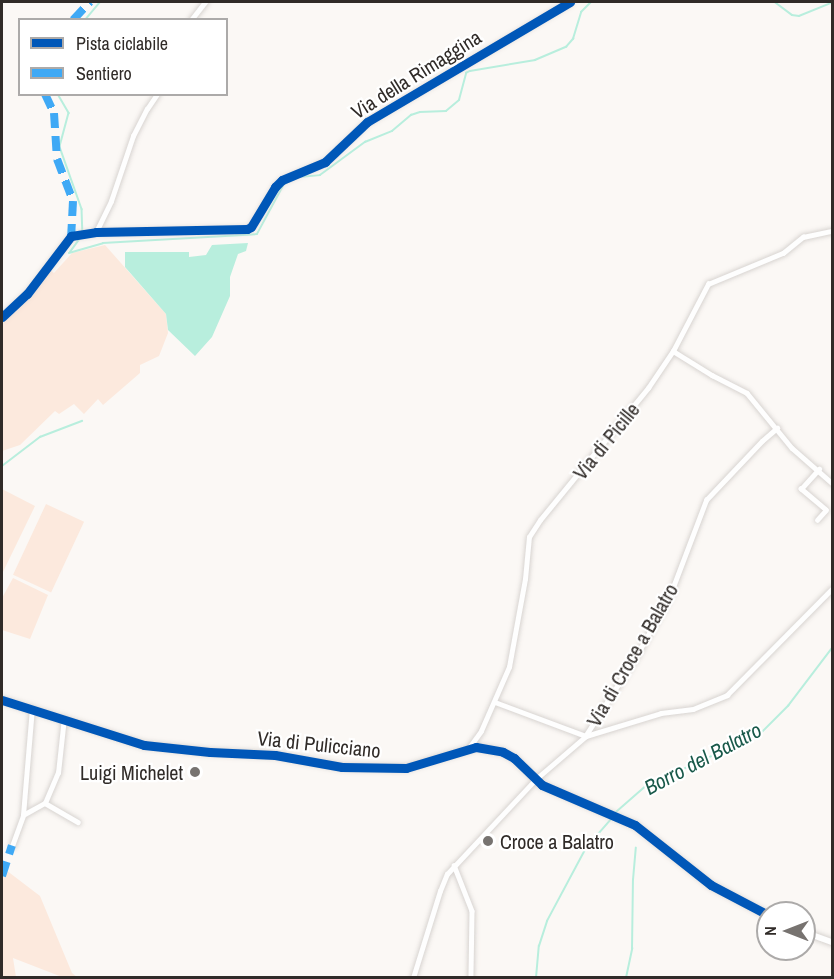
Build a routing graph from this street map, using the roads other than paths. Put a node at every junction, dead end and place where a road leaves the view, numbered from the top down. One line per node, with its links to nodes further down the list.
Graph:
1 (205, 2): 3 (street)
2 (570, 2): 6 (street, Via della Rimaggina)
3 (192, 18)
4 (157, 96): 6 (street)
5 (832, 231): 8 (street, Via di Picille)
6 (96, 232): 7 (street)
7 (2, 317)
8 (673, 351): 9 (street); 15 (street, Via di Picille)
9 (777, 428): 10 (street); 19 (street, Via di Croce a Balatro)
10 (819, 469): 11 (street); 12 (street)
11 (832, 483)
12 (817, 520)
13 (832, 589): 19 (street)
14 (2, 700): 16 (street, Via di Pulicciano)
15 (495, 702): 18 (street, Via di Picille); 19 (street)
16 (32, 708): 17 (street, Via di Pulicciano); 24 (street)
17 (64, 718): 21 (street, Via di Pulicciano); 23 (street)
18 (481, 731): 20 (street, Via di Picille); 21 (street, Via di Picille)
19 (585, 736): 22 (street)
20 (481, 747): 21 (street, Via di Pulicciano); 22 (street, Via di Pulicciano)
21 (468, 748)
22 (536, 779): 27 (street); 28 (street, Via di Pulicciano)
23 (45, 803): 24 (street); 25 (street)
24 (23, 815): 26 (street)
25 (78, 822)
26 (12, 846)
27 (454, 865): 31 (street); 32 (street)
28 (756, 909)
29 (816, 936): 30 (street)
30 (832, 942)
31 (413, 978)
32 (471, 978)

